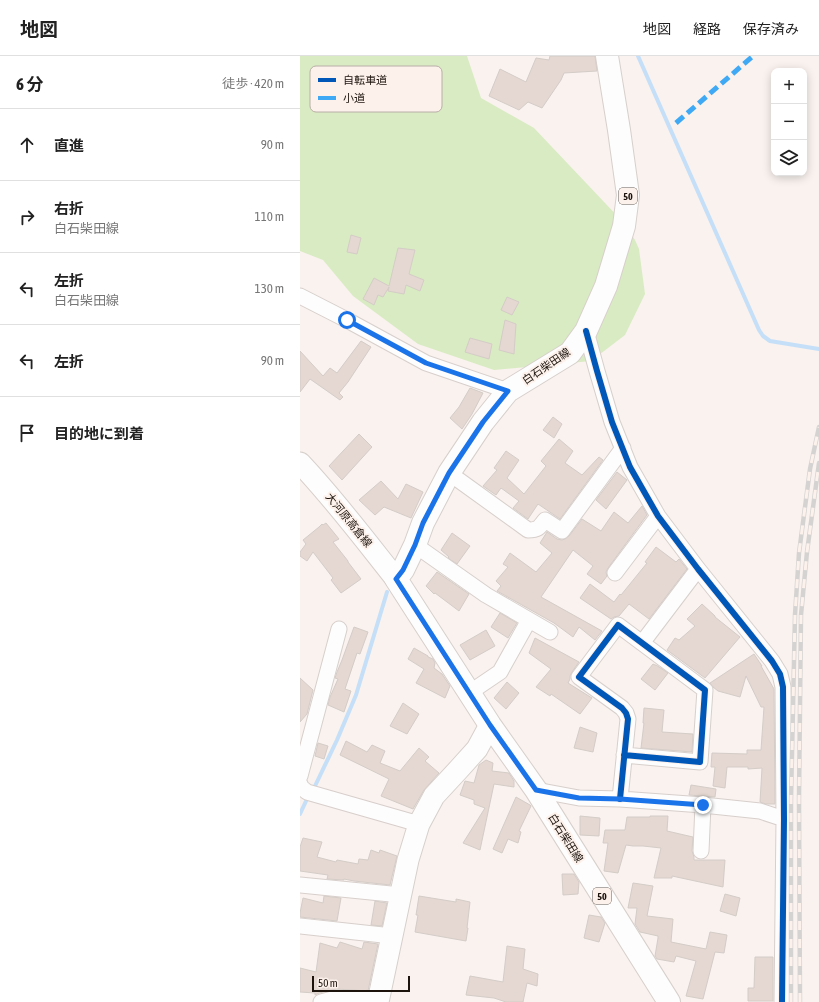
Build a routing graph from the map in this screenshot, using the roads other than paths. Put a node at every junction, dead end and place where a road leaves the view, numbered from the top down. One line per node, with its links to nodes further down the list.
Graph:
1 (608, 56): 3 (main road, 白石柴田線 / 50)
2 (300, 296): 4 (street)
3 (586, 331): 4 (main road, 白石柴田線 / 50); 5 (street)
4 (508, 391): 7 (main road, 白石柴田線 / 50)
5 (623, 448): 7 (street); 8 (street)
6 (300, 463): 12 (street, 大河原高倉線)
7 (449, 473): 9 (main road, 白石柴田線 / 50)
8 (658, 516): 10 (street); 11 (street)
9 (415, 545): 12 (main road, 白石柴田線 / 50); 13 (street)
10 (698, 569): 16 (street); 25 (street)
11 (616, 573)
12 (396, 579): 17 (main road, 白石柴田線 / 50)
13 (529, 620): 15 (street); 17 (street)
14 (339, 629): 20 (street)
15 (550, 632)
16 (642, 643): 19 (street); 19 (street)
17 (469, 693): 18 (main road, 白石柴田線 / 50)
18 (490, 725): 22 (main road, 白石柴田線 / 50); 26 (street)
19 (624, 755): 23 (street)
20 (300, 776)
21 (300, 784): 26 (street)
22 (536, 790): 23 (street); 34 (main road, 白石柴田線 / 50)
23 (620, 799): 24 (street)
24 (703, 805): 25 (street); 27 (street)
25 (784, 819): 35 (street)
26 (419, 824): 29 (street)
27 (701, 851)
28 (300, 885): 29 (street)
29 (401, 895): 31 (street)
30 (300, 926): 31 (street)
31 (392, 936): 32 (street)
32 (378, 1001): 33 (street)
33 (321, 1002)
34 (669, 1002)
35 (782, 1002)

